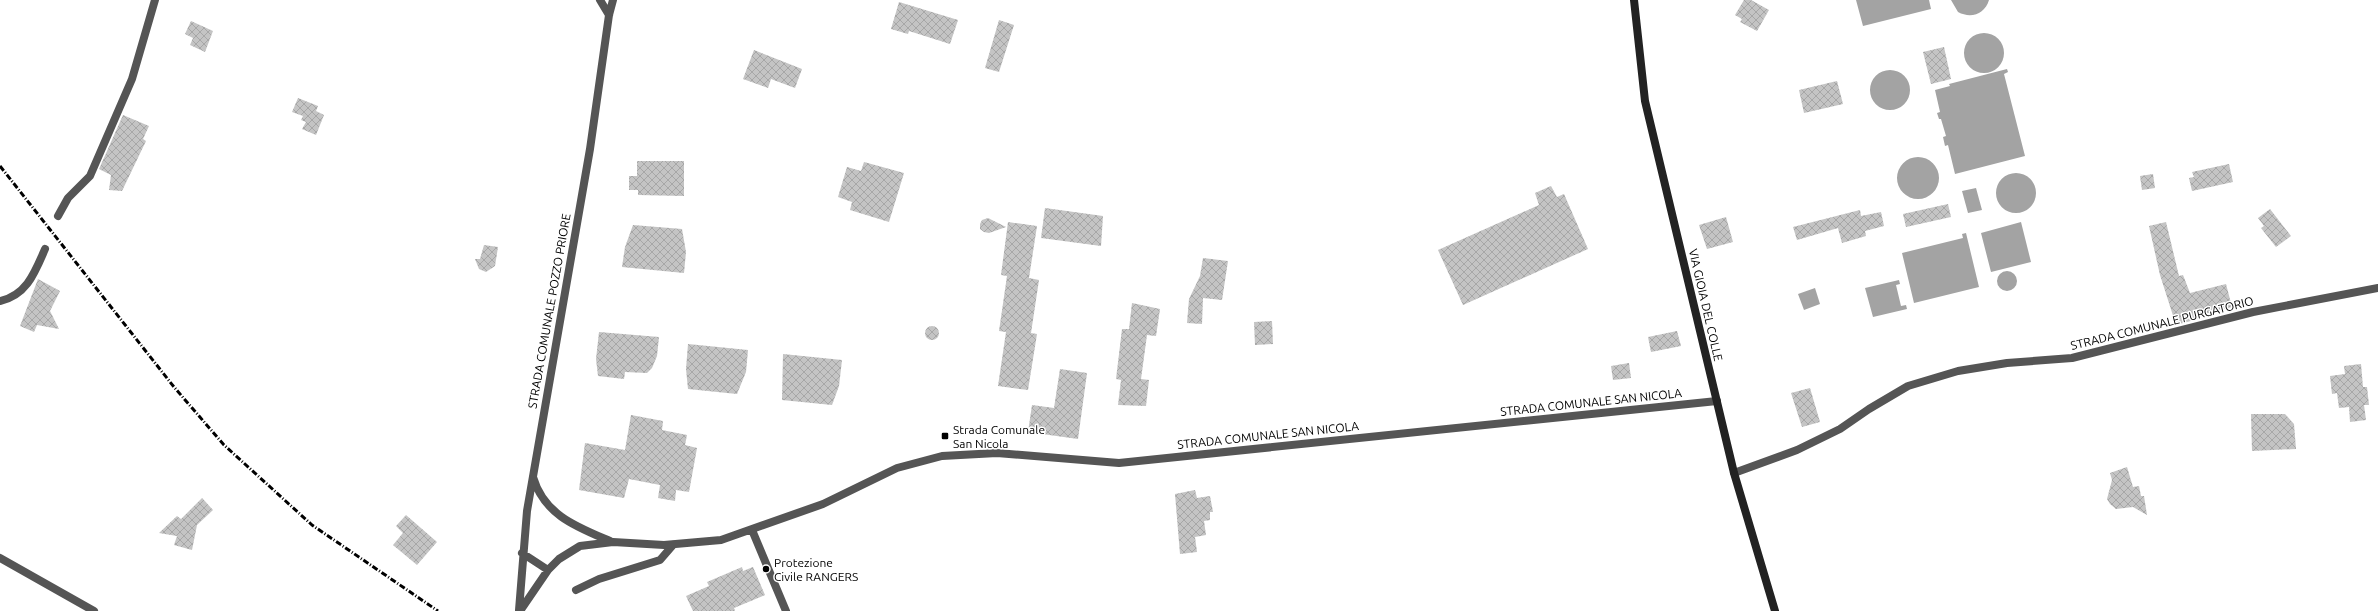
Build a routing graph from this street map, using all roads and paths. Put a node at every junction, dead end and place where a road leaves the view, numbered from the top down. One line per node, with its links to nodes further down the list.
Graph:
1 (156, 0): 6 (street)
2 (600, 0): 5 (street)
3 (613, 0): 5 (street, STRADA COMUNALE POZZO PRIORE)
4 (1634, 0): 10 (main road, VIA GIOIA DEL COLLE)
5 (609, 16): 12 (street, STRADA COMUNALE POZZO PRIORE)
6 (58, 216)
7 (46, 249): 9 (street)
8 (2378, 288): 11 (street, STRADA COMUNALE PURGATORIO)
9 (0, 302)
10 (1717, 401): 11 (main road, VIA GIOIA DEL COLLE); 13 (street, STRADA COMUNALE SAN NICOLA)
11 (1734, 473): 23 (main road, VIA GIOIA DEL COLLE)
12 (533, 476): 14 (street); 16 (street, STRADA COMUNALE POZZO PRIORE)
13 (752, 530): 15 (street, STRADA COMUNALE SAN NICOLA); 22 (street)
14 (613, 542): 15 (street, STRADA COMUNALE SAN NICOLA); 18 (street)
15 (673, 545): 19 (street)
16 (522, 553): 18 (street); 21 (street, STRADA COMUNALE POZZO PRIORE)
17 (0, 558): 20 (street)
18 (548, 570): 21 (street)
19 (576, 590)
20 (94, 611)
21 (520, 611)
22 (786, 611)
23 (1775, 611)

